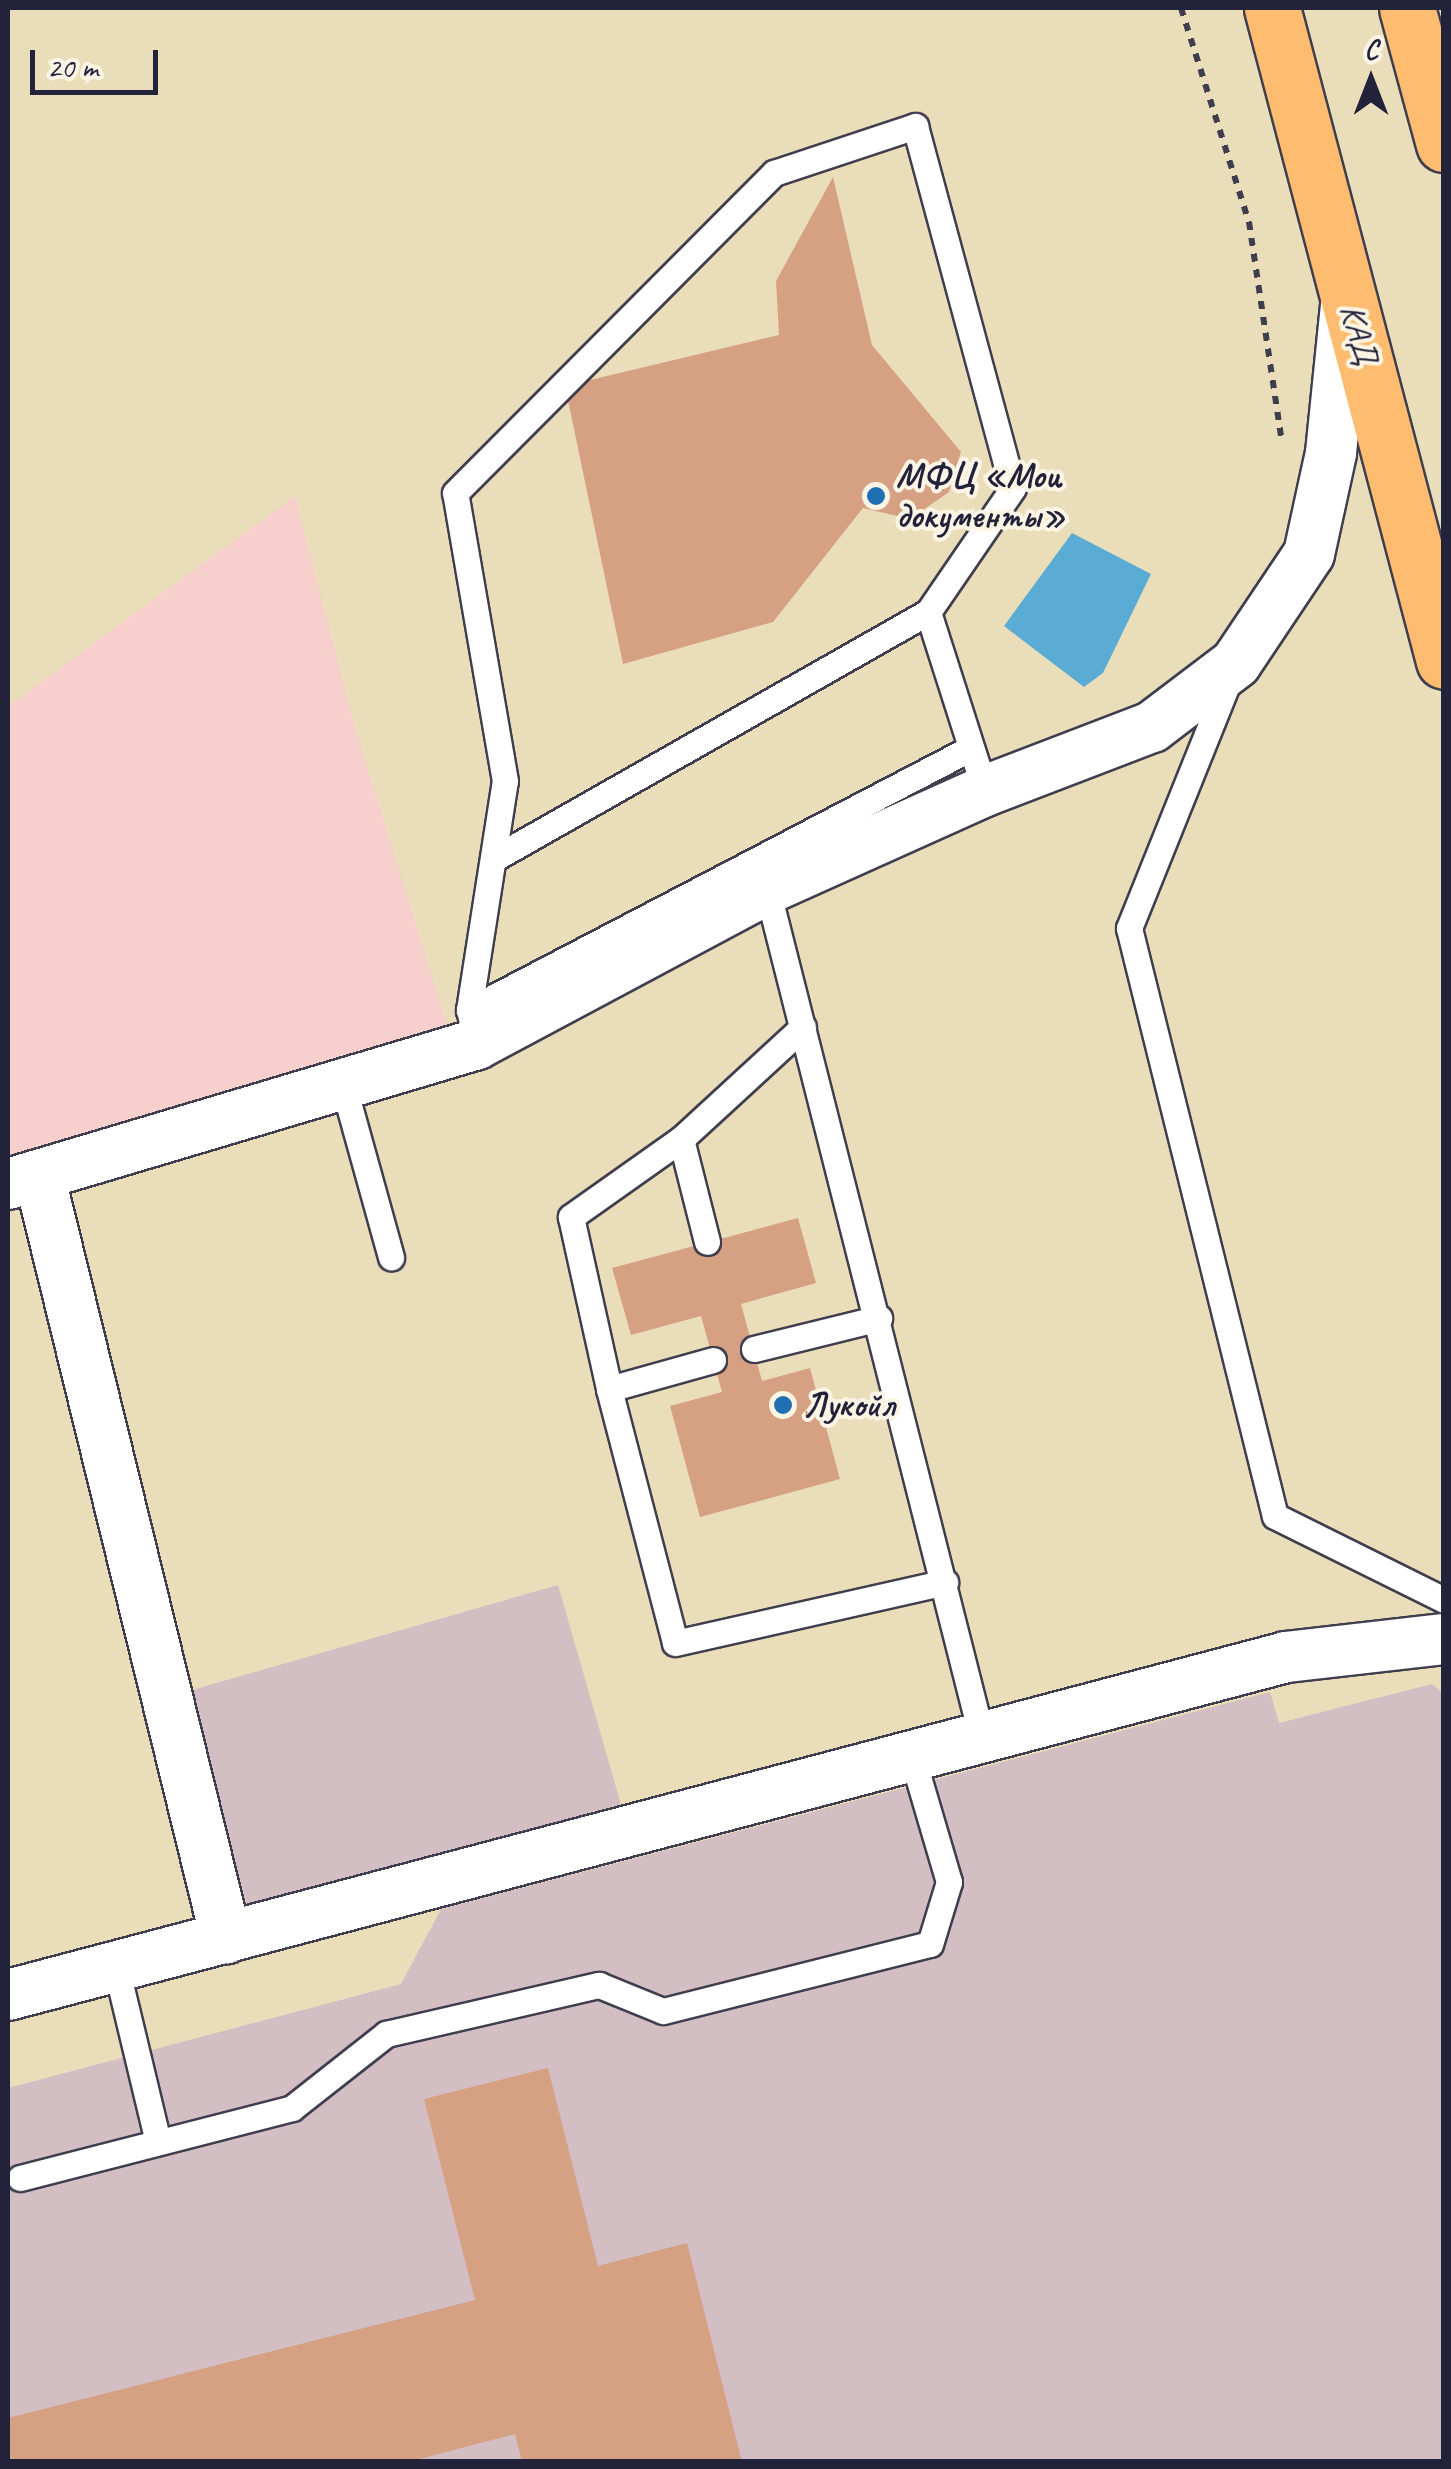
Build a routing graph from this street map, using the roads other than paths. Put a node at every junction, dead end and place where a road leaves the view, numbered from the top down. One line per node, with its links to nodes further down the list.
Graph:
1 (1272, 8): 4 (highway, КАД)
2 (1407, 8): 3 (highway)
3 (1444, 144)
4 (1347, 291): 6 (highway, КАД); 7 (street)
5 (928, 612): 8 (lane); 9 (lane); 9 (lane)
6 (1444, 661)
7 (1236, 664): 8 (street); 23 (lane)
8 (978, 769): 10 (street); 11 (lane)
9 (495, 858): 11 (lane)
10 (767, 889): 11 (street); 12 (lane)
11 (473, 1027): 13 (street)
12 (803, 1027): 14 (lane); 18 (lane)
13 (343, 1084): 15 (street); 17 (lane)
14 (681, 1139): 16 (lane); 21 (lane)
15 (23, 1179): 27 (street)
16 (707, 1242)
17 (390, 1257)
18 (879, 1318): 19 (lane); 22 (lane)
19 (754, 1350)
20 (713, 1360): 21 (lane)
21 (609, 1389): 22 (lane)
22 (945, 1582): 25 (lane)
23 (1444, 1600)
24 (1444, 1639): 25 (street)
25 (981, 1734): 26 (street)
26 (911, 1753): 27 (street); 30 (lane)
27 (226, 1938): 28 (street)
28 (116, 1966): 29 (street); 30 (lane)
29 (8, 1995)
30 (158, 2142): 31 (lane)
31 (20, 2178)

